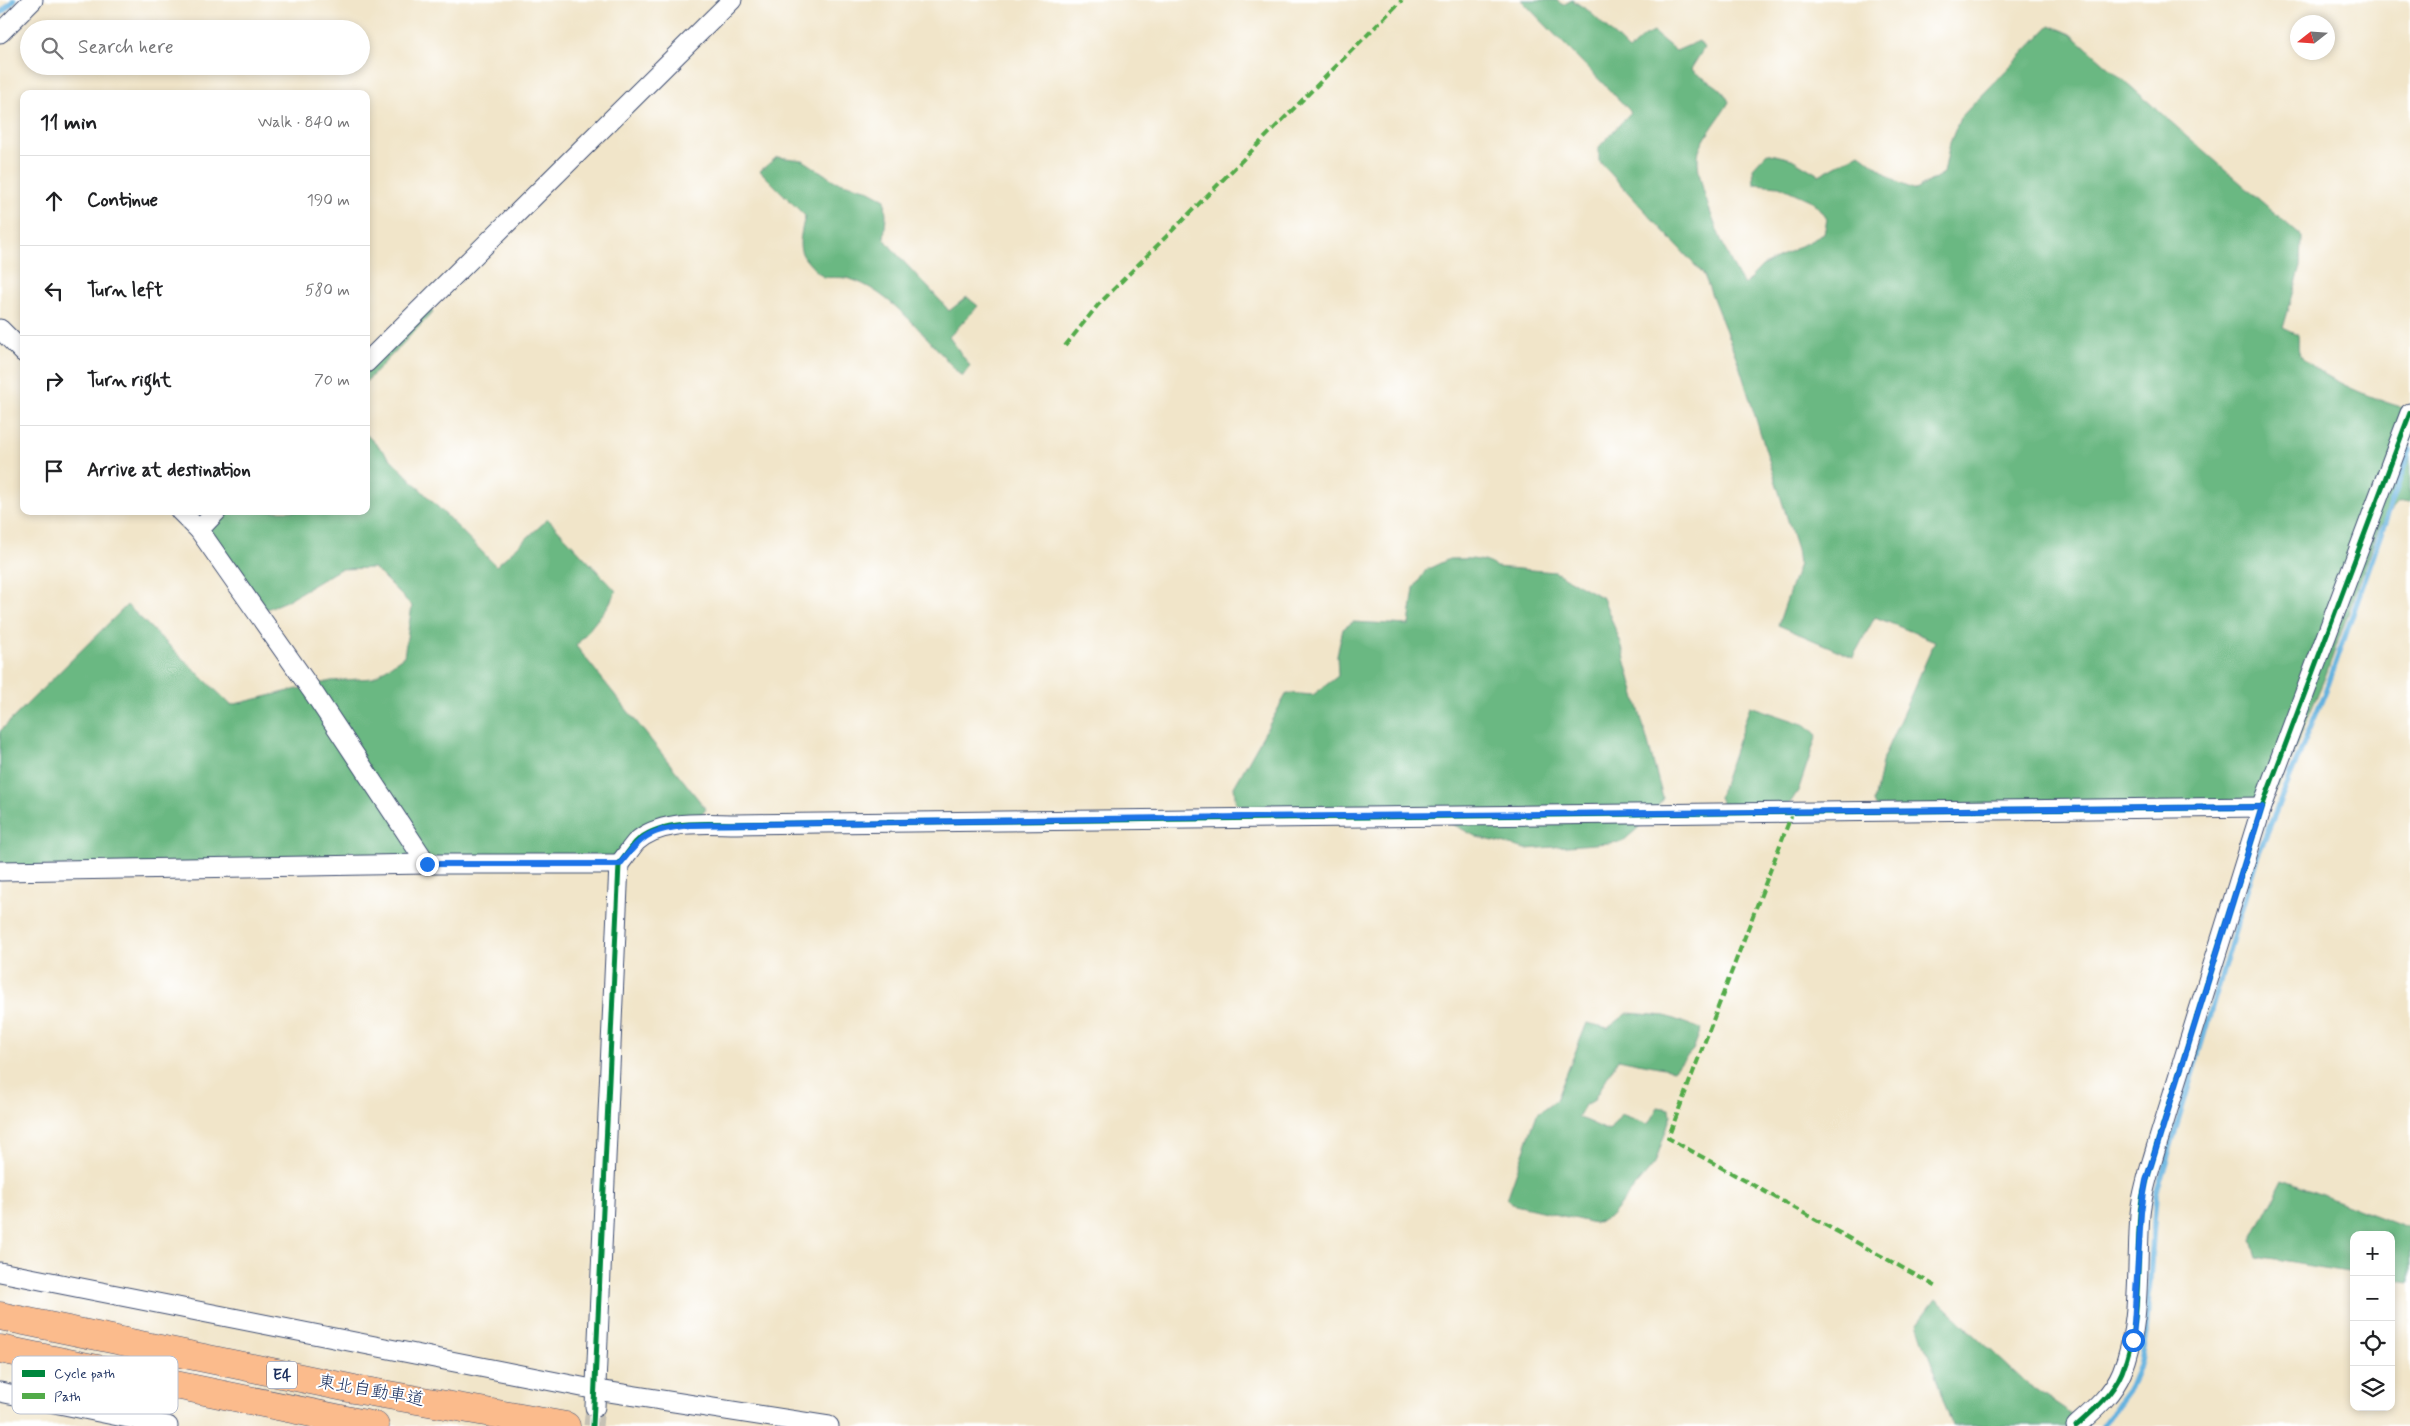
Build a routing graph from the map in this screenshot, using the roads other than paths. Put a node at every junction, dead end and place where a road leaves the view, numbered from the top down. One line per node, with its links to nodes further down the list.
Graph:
1 (33, 0): 3 (street)
2 (732, 0): 6 (street)
3 (0, 33)
4 (0, 329): 5 (street)
5 (20, 349)
6 (370, 359)
7 (2410, 413): 11 (street)
8 (184, 515): 10 (street)
9 (213, 515): 10 (street)
10 (198, 530): 12 (street)
11 (2262, 807): 13 (street); 26 (street)
12 (427, 864): 13 (street); 14 (street)
13 (620, 864): 20 (street)
14 (0, 871)
15 (0, 1272): 20 (street)
16 (0, 1316): 24 (highway, 東北自動車道 / E4)
17 (0, 1349): 18 (highway, 東北自動車道 / E4)
18 (34, 1356)
19 (178, 1385): 23 (highway, 東北自動車道 / E4)
20 (596, 1399): 25 (street)
21 (109, 1414): 22 (street)
22 (168, 1426)
23 (376, 1426)
24 (566, 1426)
25 (829, 1426)
26 (2076, 1426)

